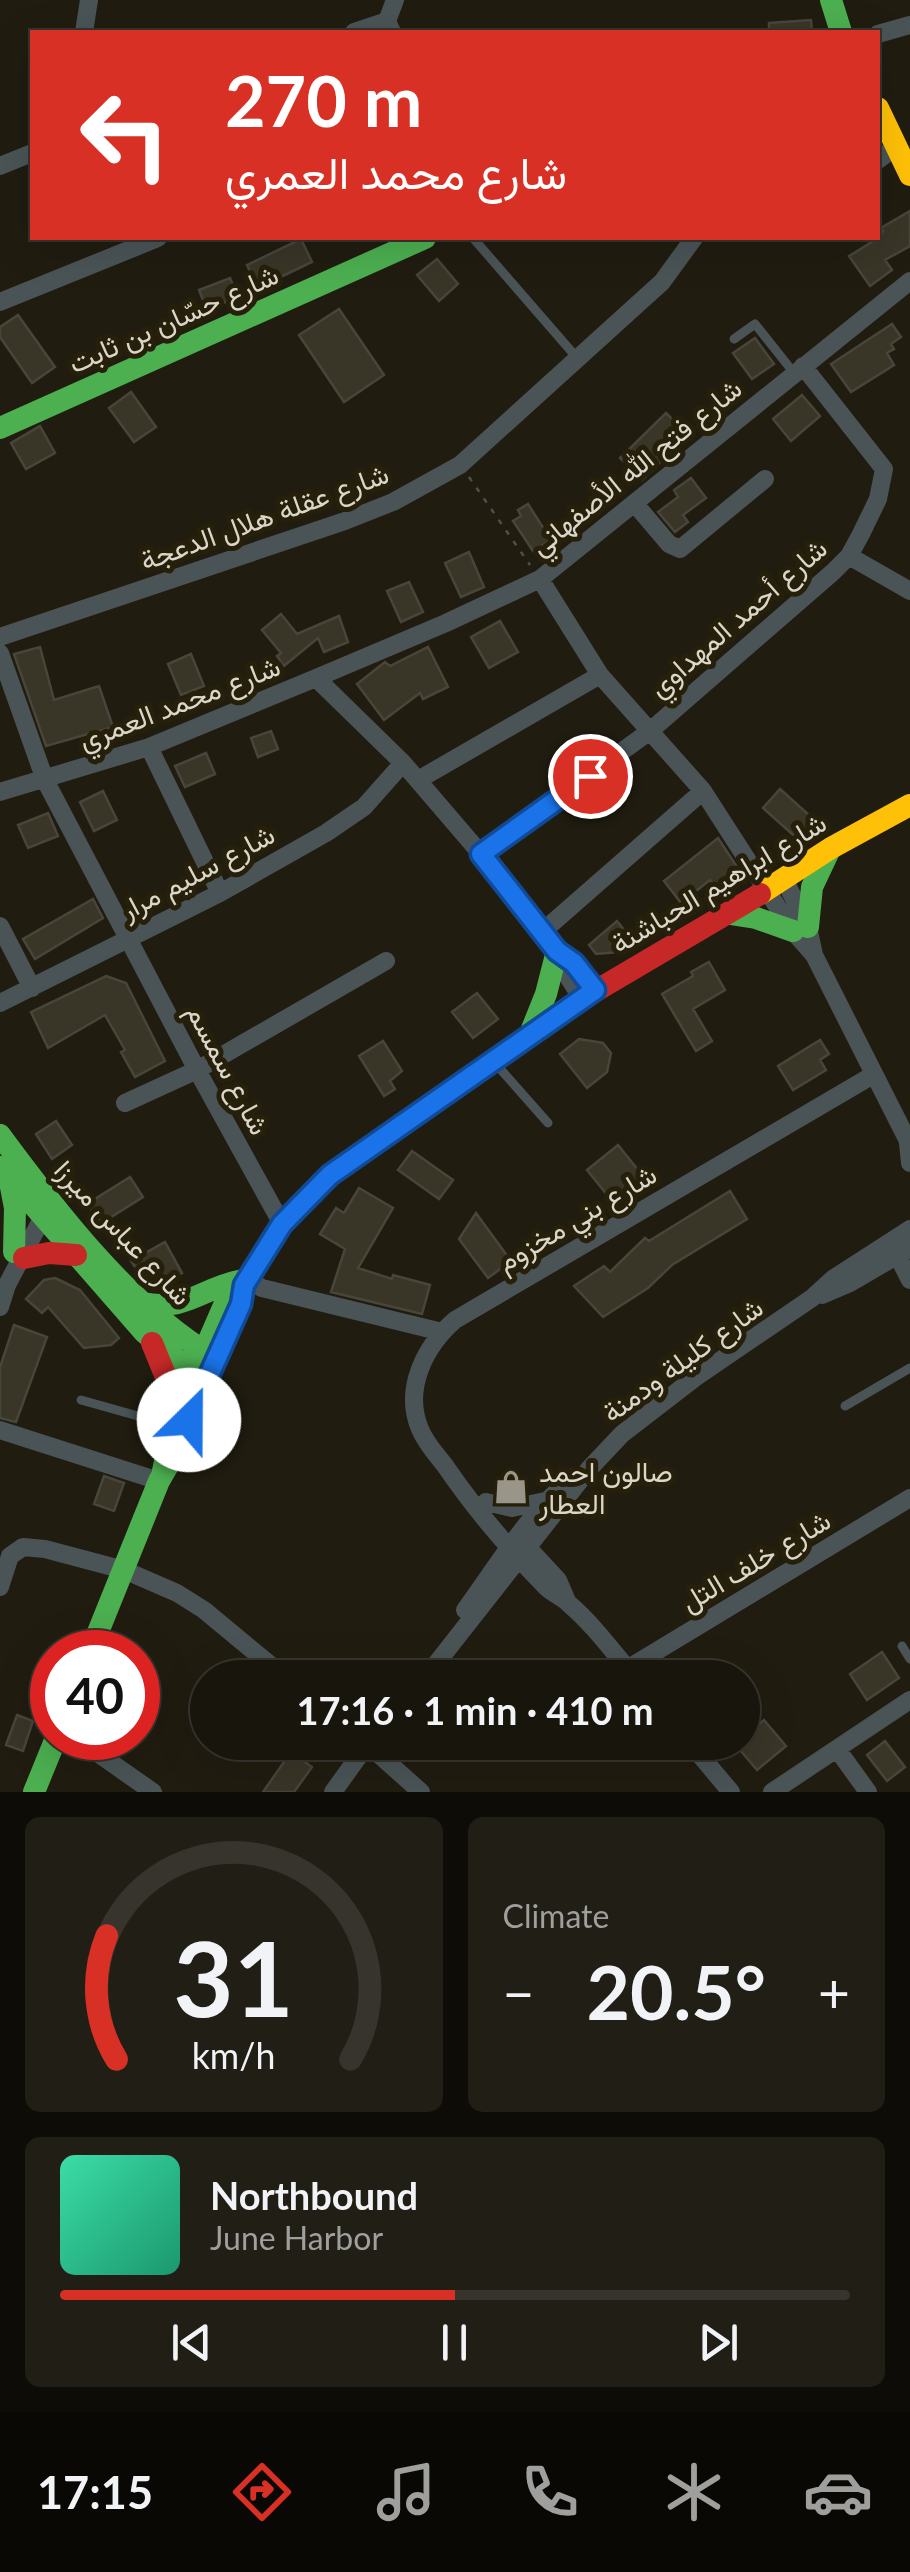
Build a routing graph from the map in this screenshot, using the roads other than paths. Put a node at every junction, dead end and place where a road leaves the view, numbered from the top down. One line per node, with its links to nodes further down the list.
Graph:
1 (89, 0): 6 (street)
2 (395, 0): 5 (street)
3 (832, 0): 7 (street)
4 (910, 25): 8 (street)
5 (389, 27)
6 (84, 30)
7 (840, 30)
8 (880, 33)
9 (880, 118): 10 (street)
10 (887, 153): 13 (street)
11 (30, 154): 12 (street)
12 (0, 166)
13 (910, 174)
14 (153, 240): 19 (street)
15 (421, 240): 23 (street, شارع حسّان بن ثابت)
16 (475, 240): 21 (lane)
17 (693, 240): 21 (street, شارع عقلة هلال الدعجة)
18 (910, 281): 22 (street, شارع فتح الله الأصفهاني)
19 (0, 302)
20 (734, 340): 22 (lane)
21 (578, 359): 29 (street, شارع عقلة هلال الدعجة)
22 (798, 370): 25 (street, شارع فتح الله الأصفهاني); 26 (street, شارع أحمد المهداوي)
23 (0, 428)
24 (764, 478): 25 (street)
25 (635, 504): 27 (street, شارع فتح الله الأصفهاني)
26 (849, 556): 28 (street); 33 (street, شارع أحمد المهداوي)
27 (540, 579): 31 (street); 32 (street, شارع فتح الله الأصفهاني)
28 (910, 590)
29 (0, 638)
30 (0, 654): 36 (street, شارع سمسم)
31 (600, 675): 33 (street); 37 (street)
32 (316, 678): 34 (street, شارع محمد العمري); 35 (street, شارع محمد العمري)
33 (650, 731): 38 (street); 42 (street, شارع أحمد المهداوي)
34 (149, 746): 36 (street, شارع محمد العمري); 44 (street)
35 (403, 763): 37 (street, شارع محمد العمري); 44 (street, شارع سليم مرار)
36 (44, 780): 39 (street, شارع محمد العمري); 49 (street, شارع سمسم)
37 (418, 780): 42 (street, شارع محمد العمري)
38 (703, 791): 43 (street); 48 (street)
39 (0, 792)
40 (910, 805): 41 (street, شارع ابراهيم الحباشنة)
41 (832, 848): 43 (street, شارع ابراهيم الحباشنة); 47 (street)
42 (481, 854): 48 (street, شارع محمد العمري)
43 (776, 884): 45 (street, شارع ابراهيم الحباشنة); 47 (street)
44 (220, 893): 49 (street, شارع سليم مرار)
45 (730, 914): 47 (street); 53 (street, شارع ابراهيم الحباشنة)
46 (0, 926): 52 (street)
47 (800, 929): 58 (street)
48 (542, 932): 50 (street, شارع محمد العمري)
49 (129, 939): 52 (street, شارع سليم مرار); 57 (street, شارع سمسم)
50 (557, 951): 53 (street, شارع محمد العمري); 55 (street)
51 (386, 961): 57 (street)
52 (32, 988): 54 (street, شارع سليم مرار)
53 (588, 995): 55 (street, شارع ابراهيم الحباشنة)
54 (0, 1003)
55 (530, 1034): 56 (street, شارع ابراهيم الحباشنة)
56 (493, 1061): 60 (lane); 66 (street, شارع ابراهيم الحباشنة)
57 (197, 1070): 59 (street); 66 (street, شارع سمسم)
58 (873, 1075): 62 (street); 76 (street, شارع بني مخزوم)
59 (124, 1103)
60 (548, 1124)
61 (0, 1135): 65 (street, شارع عباس ميرزا)
62 (909, 1144): 63 (street)
63 (910, 1163)
64 (5, 1173): 65 (street, شارع عباس ميرزا); 69 (street)
65 (44, 1208): 69 (street); 70 (street, شارع عباس ميرزا); 73 (street, شارع عباس ميرزا)
66 (282, 1224): 72 (street, شارع ابراهيم الحباشنة)
67 (910, 1229): 68 (street, شارع كليلة ودمنة)
68 (899, 1248): 71 (street); 83 (street, شارع كليلة ودمنة)
69 (19, 1255): 70 (street); 74 (street)
70 (76, 1255): 75 (street, شارع عباس ميرزا)
71 (910, 1280)
72 (245, 1282): 73 (street); 76 (street); 77 (street, شارع ابراهيم الحباشنة)
73 (143, 1303): 77 (street, شارع عباس ميرزا)
74 (0, 1307)
75 (144, 1332): 77 (street, شارع عباس ميرزا); 81 (street)
76 (442, 1332): 84 (street, شارع بني مخزوم)
77 (205, 1363): 81 (street, شارع ابراهيم الحباشنة); 85 (street, شارع ابراهيم الحباشنة)
78 (910, 1368): 80 (lane)
79 (81, 1400): 81 (lane)
80 (845, 1406)
81 (173, 1424): 85 (street, شارع ابراهيم الحباشنة)
82 (0, 1430): 85 (street)
83 (589, 1468): 87 (street, شارع كليلة ودمنة); 89 (street, شارع كليلة ودمنة)
84 (448, 1470): 88 (street, شارع بني مخزوم); 89 (street, شارع بني مخزوم)
85 (161, 1476): 90 (street, شارع ابراهيم الحباشنة)
86 (910, 1498): 102 (street, شارع خلف التل)
87 (550, 1499): 88 (street); 89 (street, شارع كليلة ودمنة)
88 (486, 1502): 89 (street, شارع بني مخزوم)
89 (519, 1547): 91 (street, شارع بني مخزوم); 92 (street); 94 (street, شارع بني مخزوم); 97 (street)
90 (124, 1570): 93 (street); 95 (street, شارع ابراهيم الحباشنة); 98 (street)
91 (542, 1583): 92 (street); 94 (street, شارع بني مخزوم)
92 (498, 1586): 97 (street)
93 (0, 1588)
94 (566, 1601): 101 (street, شارع بني مخزوم)
95 (99, 1630)
96 (902, 1646): 103 (lane)
97 (444, 1647): 99 (street); 100 (street)
98 (264, 1660)
99 (430, 1660)
100 (436, 1660)
101 (619, 1660)
102 (652, 1660)
103 (910, 1660)
104 (910, 1700): 105 (street)
105 (836, 1749): 118 (street); 119 (street)
106 (47, 1760): 112 (street)
107 (107, 1760): 113 (street)
108 (350, 1760): 114 (street)
109 (353, 1760): 115 (street)
110 (384, 1760): 116 (street)
111 (705, 1760): 117 (street)
112 (34, 1792)
113 (153, 1792)
114 (323, 1792)
115 (333, 1792)
116 (421, 1792)
117 (731, 1792)
118 (772, 1792)
119 (868, 1792)

